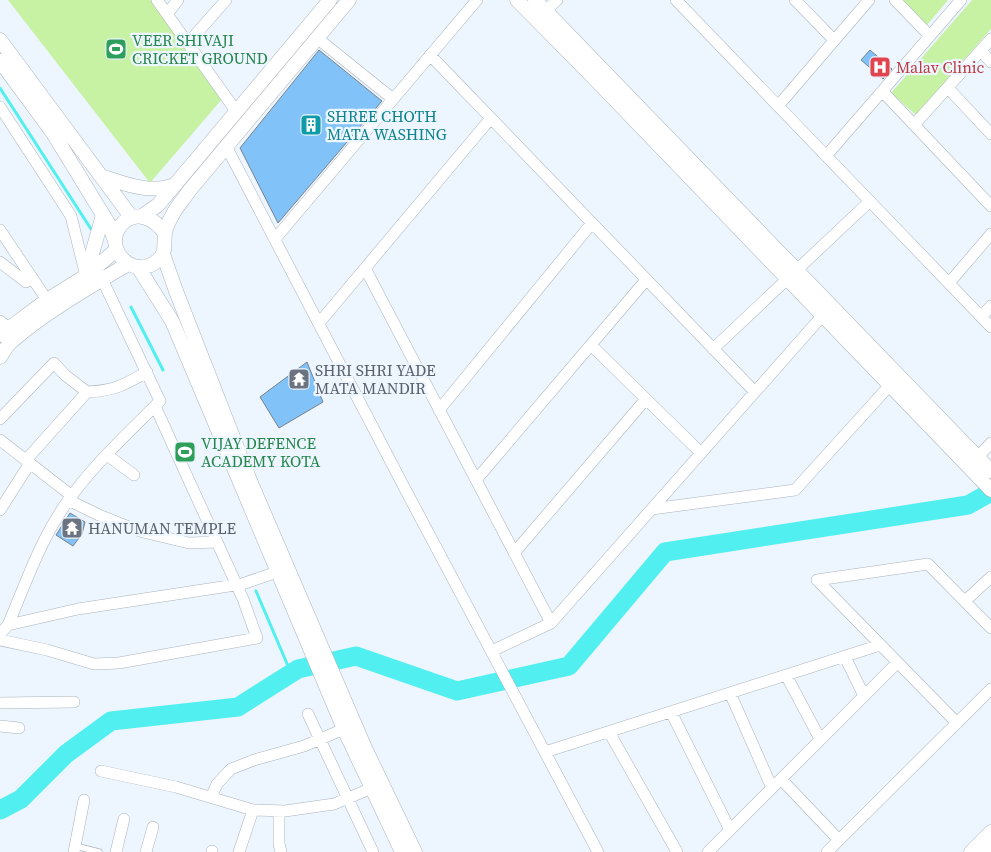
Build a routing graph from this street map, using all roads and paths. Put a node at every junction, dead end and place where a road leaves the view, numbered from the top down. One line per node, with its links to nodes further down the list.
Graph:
1 (157, 0): 15 (street)
2 (178, 0): 15 (street)
3 (226, 0): 22 (street)
4 (330, 0): 32 (street)
5 (349, 0): 18 (street)
6 (477, 0): 24 (street)
7 (518, 0): 16 (street)
8 (535, 0): 16 (street)
9 (557, 0): 16 (street)
10 (676, 0): 30 (street)
11 (795, 0): 21 (street)
12 (869, 0): 21 (street)
13 (895, 0): 17 (street)
14 (960, 0): 17 (street)
15 (166, 14): 22 (street)
16 (541, 15): 54 (street)
17 (930, 36): 28 (street)
18 (317, 38): 29 (street); 36 (street)
19 (991, 39): 23 (street)
20 (0, 40): 38 (street)
21 (834, 40): 30 (street)
22 (188, 43): 32 (street)
23 (980, 51): 26 (street); 27 (street)
24 (430, 55): 29 (street); 33 (street)
25 (0, 61): 42 (street)
26 (991, 62)
27 (948, 88): 34 (street); 35 (street)
28 (882, 91): 34 (street); 37 (street)
29 (393, 99): 48 (street)
30 (778, 106): 37 (street)
31 (0, 107): 55 (street)
32 (236, 111): 39 (street)
33 (491, 118): 44 (street); 53 (street)
34 (914, 125): 41 (street)
35 (991, 134)
36 (226, 146): 46 (street); 48 (street)
37 (826, 156): 40 (street)
38 (101, 176): 39 (street); 43 (street)
39 (176, 184): 43 (street)
40 (870, 201): 54 (street); 59 (street)
41 (991, 206)
42 (103, 215): 49 (street); 55 (street)
43 (137, 217): 46 (street); 49 (street)
44 (592, 224): 58 (street); 76 (street)
45 (0, 230): 56 (street)
46 (165, 234): 50 (street)
47 (991, 234): 59 (street)
48 (275, 239): 64 (street)
49 (115, 245): 52 (street); 55 (street)
50 (163, 254): 52 (street); 99 (street)
51 (0, 262): 56 (street)
52 (133, 266): 57 (street); 92 (street)
53 (365, 268): 64 (street); 76 (street)
54 (792, 274): 62 (street); 68 (street); 83 (street)
55 (86, 276): 57 (street); 60 (street)
56 (33, 279): 60 (street)
57 (102, 279): 69 (street); 70 (street)
58 (646, 280): 67 (street); 68 (street)
59 (949, 283): 63 (street)
60 (47, 300): 66 (street)
61 (991, 306): 63 (street)
62 (823, 315): 71 (street); 73 (street)
63 (981, 317): 65 (street)
64 (319, 323): 103 (street)
65 (991, 327)
66 (3, 328)
67 (591, 345): 74 (street); 85 (street)
68 (713, 348): 73 (street)
69 (0, 357)
70 (146, 372): 72 (street); 75 (street)
71 (890, 385): 83 (street); 88 (street)
72 (87, 392): 77 (street); 82 (street)
73 (755, 392): 80 (street)
74 (646, 399): 80 (street); 91 (street)
75 (155, 406): 81 (street); 90 (street)
76 (439, 410): 85 (street)
77 (0, 419)
78 (0, 440): 82 (street)
79 (991, 443): 83 (street)
80 (701, 453): 88 (street)
81 (107, 455): 84 (street); 87 (street)
82 (28, 462): 87 (street); 89 (street)
83 (979, 466): 86 (street)
84 (134, 475)
85 (476, 480): 91 (street)
86 (991, 490)
87 (70, 498): 90 (street); 97 (street)
88 (652, 509): 96 (street)
89 (0, 510)
90 (218, 542): 94 (street)
91 (514, 552): 96 (street)
92 (277, 572): 94 (street); 99 (street)
93 (991, 577): 95 (street)
94 (236, 584): 97 (street); 101 (street)
95 (965, 601): 98 (street); 102 (street)
96 (551, 623): 103 (street)
97 (8, 625): 100 (street)
98 (991, 628)
99 (308, 630): 116 (street)
100 (0, 634)
101 (0, 640)
102 (880, 645): 104 (street); 105 (street)
103 (493, 654): 121 (street)
104 (845, 657): 106 (street); 109 (street)
105 (897, 663): 109 (street); 114 (street)
106 (786, 675): 108 (street); 120 (street)
107 (991, 689): 114 (street)
108 (730, 693): 112 (street); 125 (street)
109 (864, 696): 120 (street)
110 (74, 702): 111 (street)
111 (0, 703)
112 (671, 712): 118 (street); 133 (street)
113 (308, 714): 119 (street)
114 (957, 723): 135 (street)
115 (0, 726): 117 (street)
116 (349, 727): 119 (street); 124 (street); 145 (street)
117 (19, 728)
118 (609, 732): 121 (street); 147 (street)
119 (321, 739): 126 (street); 127 (street)
120 (820, 739): 123 (street)
121 (545, 752): 146 (street)
122 (101, 771): 126 (street)
123 (781, 779): 125 (street); 135 (street)
124 (372, 788): 127 (street); 144 (street)
125 (772, 788): 133 (street)
126 (211, 797): 129 (street)
127 (349, 798): 130 (street); 143 (street)
128 (84, 800): 137 (street)
129 (253, 810): 130 (street); 141 (street)
130 (279, 810): 142 (street)
131 (124, 819): 139 (street)
132 (152, 827): 140 (street)
133 (730, 830): 148 (street)
134 (991, 832): 150 (street)
135 (840, 840): 149 (street)
136 (991, 848): 151 (street)
137 (75, 849): 138 (lane)
138 (100, 852)
139 (116, 852)
140 (146, 852)
141 (239, 852)
142 (282, 852)
143 (373, 852)
144 (402, 852)
145 (415, 852)
146 (598, 852)
147 (677, 852)
148 (708, 852)
149 (827, 852)
150 (971, 852)
151 (987, 852)

